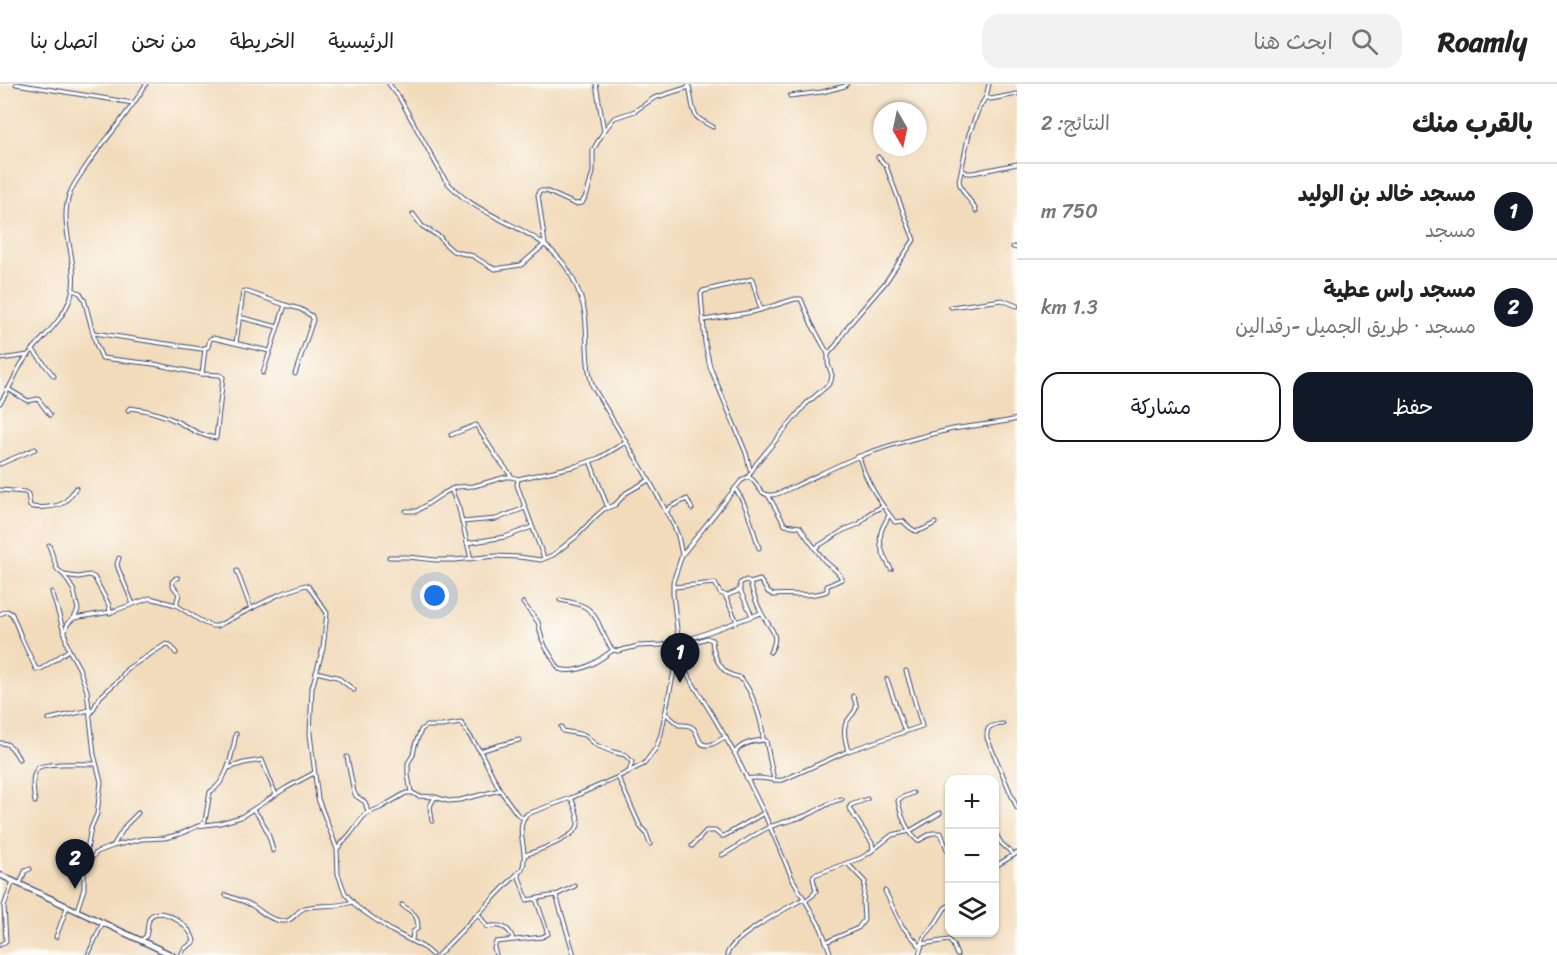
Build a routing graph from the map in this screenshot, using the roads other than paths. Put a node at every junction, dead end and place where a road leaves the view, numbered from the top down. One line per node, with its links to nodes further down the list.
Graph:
1 (16, 84): 7 (street)
2 (146, 84): 12 (street)
3 (389, 84): 20 (street)
4 (596, 84): 14 (street)
5 (847, 84): 10 (street)
6 (988, 84): 11 (street)
7 (26, 85): 12 (street)
8 (689, 85): 13 (street); 14 (street)
9 (1017, 94): 11 (street)
10 (790, 96)
11 (986, 97): 17 (street)
12 (133, 103): 21 (street)
13 (714, 127)
14 (604, 131): 20 (street)
15 (878, 157): 34 (street)
16 (1017, 164): 17 (street)
17 (962, 170): 18 (street)
18 (976, 211)
19 (413, 214): 20 (street)
20 (545, 244): 47 (street)
21 (72, 290): 29 (street); 32 (street)
22 (285, 305): 26 (street); 28 (street); 39 (street)
23 (1017, 306): 24 (street)
24 (951, 307)
25 (761, 310): 27 (street); 27 (street); 34 (street)
26 (239, 317): 28 (street); 30 (street)
27 (704, 321): 52 (street)
28 (278, 327): 33 (street)
29 (94, 333): 31 (street); 38 (street)
30 (236, 343): 31 (street); 33 (street)
31 (205, 349): 38 (street)
32 (33, 350): 35 (street); 40 (street)
33 (269, 351): 37 (street)
34 (828, 354): 52 (street)
35 (29, 355): 36 (street); 41 (street)
36 (0, 358)
37 (262, 373)
38 (202, 374): 43 (street)
39 (295, 374)
40 (54, 376)
41 (8, 389): 42 (street); 44 (street)
42 (0, 403)
43 (128, 410)
44 (50, 415)
45 (1017, 419): 49 (street)
46 (451, 435): 53 (street)
47 (626, 442): 50 (street); 56 (street)
48 (35, 449): 51 (street)
49 (859, 456): 61 (street); 62 (street)
50 (590, 461): 55 (street); 64 (street)
51 (0, 464)
52 (751, 471): 54 (street)
53 (512, 477): 55 (street); 58 (street)
54 (748, 477): 59 (street); 61 (street)
55 (518, 479): 63 (street)
56 (649, 480): 64 (street); 67 (street)
57 (76, 488): 60 (street)
58 (451, 489): 66 (street); 69 (street)
59 (735, 489): 75 (street); 76 (street)
60 (0, 490)
61 (768, 495): 77 (street)
62 (883, 506): 68 (street); 77 (street)
63 (525, 508): 69 (street); 71 (street)
64 (608, 508): 81 (street)
65 (692, 509): 67 (street)
66 (406, 511)
67 (666, 512): 74 (street)
68 (890, 515): 70 (street); 83 (street)
69 (462, 522): 72 (street)
70 (935, 523)
71 (532, 527): 72 (street); 81 (street)
72 (467, 543): 82 (street)
73 (49, 545): 85 (street)
74 (680, 546): 75 (street); 78 (street)
75 (688, 548): 78 (street)
76 (759, 548)
77 (815, 548): 87 (street)
78 (682, 555): 88 (street)
79 (389, 557): 82 (street)
80 (119, 558): 94 (street)
81 (543, 558): 82 (street)
82 (471, 559)
83 (891, 569)
84 (237, 572): 96 (street)
85 (64, 575): 97 (street); 101 (street)
86 (178, 578): 95 (street)
87 (750, 583): 89 (street); 98 (street)
88 (673, 587): 91 (street); 104 (street)
89 (740, 590): 91 (street); 100 (street)
90 (52, 592): 103 (street)
91 (726, 596): 102 (street)
92 (560, 600): 106 (street)
93 (523, 603): 106 (street)
94 (133, 604): 95 (street); 97 (street)
95 (178, 606): 96 (street)
96 (251, 609): 110 (street)
97 (110, 613): 101 (street)
98 (761, 613): 100 (street); 107 (street)
99 (0, 614): 105 (street)
100 (752, 616): 102 (street)
101 (74, 618): 103 (street)
102 (737, 621): 104 (street)
103 (65, 636): 105 (street)
104 (678, 644): 106 (street); 115 (street); 121 (street); 122 (street)
105 (69, 650): 114 (street)
106 (613, 650)
107 (770, 652)
108 (176, 654): 114 (street)
109 (906, 670): 119 (street)
110 (316, 672): 112 (street); 133 (street)
111 (887, 679): 119 (street)
112 (354, 690)
113 (853, 696): 126 (street)
114 (90, 712): 116 (street); 130 (street)
115 (665, 713): 121 (street); 132 (street)
116 (49, 719)
117 (1003, 724): 146 (street)
118 (561, 727): 132 (street)
119 (904, 732): 126 (street)
120 (236, 734): 131 (street)
121 (726, 737): 127 (street)
122 (763, 739): 127 (street); 136 (street)
123 (519, 740): 125 (street)
124 (0, 743): 129 (street)
125 (480, 751): 137 (street); 138 (street)
126 (848, 751): 136 (street)
127 (735, 754): 135 (street)
128 (347, 757): 148 (street)
129 (19, 759)
130 (96, 764): 145 (street); 165 (street)
131 (227, 769): 140 (street); 154 (street)
132 (629, 772): 134 (street)
133 (314, 773): 140 (street); 162 (street)
134 (618, 777): 142 (street); 158 (street)
135 (747, 779): 136 (street); 150 (street)
136 (774, 780)
137 (500, 790): 141 (street); 152 (street)
138 (411, 792): 141 (street); 148 (street)
139 (913, 793): 156 (street)
140 (276, 795): 147 (street)
141 (435, 797): 153 (street)
142 (571, 798): 152 (street); 168 (street)
143 (842, 799): 155 (street)
144 (867, 799): 163 (street)
145 (35, 802)
146 (1017, 808)
147 (253, 810): 154 (street); 164 (street)
148 (368, 812): 162 (street)
149 (138, 813): 160 (street)
150 (764, 813): 155 (street); 161 (street)
151 (940, 813): 156 (street)
152 (523, 818): 168 (street)
153 (432, 822)
154 (201, 826): 160 (street)
155 (770, 827): 169 (street); 183 (street)
156 (910, 831): 159 (street); 163 (street)
157 (999, 839): 166 (street)
158 (650, 844)
159 (945, 844)
160 (113, 846): 167 (street)
161 (692, 846)
162 (337, 849): 184 (street)
163 (873, 849): 170 (street)
164 (273, 851)
165 (87, 853): 167 (street); 172 (street)
166 (1016, 854): 171 (street)
167 (93, 855): 172 (street)
168 (525, 855): 174 (street)
169 (722, 855)
170 (849, 864): 183 (street); 196 (street)
171 (999, 864)
172 (86, 865): 189 (street)
173 (30, 869): 177 (street)
174 (518, 874): 182 (street); 190 (street)
175 (0, 875): 176 (main road)
176 (13, 881): 177 (main road); 187 (street)
177 (20, 884): 185 (main road)
178 (575, 886): 180 (street)
179 (885, 891): 198 (street)
180 (556, 895): 182 (street); 207 (street)
181 (226, 896): 184 (street)
182 (536, 899): 194 (street)
183 (804, 900): 196 (street); 208 (street)
184 (352, 902): 195 (street)
185 (68, 905): 189 (main road); 192 (street)
186 (402, 905): 195 (street)
187 (2, 907): 197 (street)
188 (945, 908): 198 (street)
189 (77, 910): 191 (main road)
190 (479, 915): 194 (street); 199 (street)
191 (103, 922): 193 (main road); 200 (street)
192 (56, 937)
193 (142, 940): 201 (main road); 202 (street)
194 (513, 940): 206 (street)
195 (412, 941): 203 (street)
196 (826, 942): 209 (street)
197 (0, 945)
198 (921, 945): 210 (street); 211 (street)
199 (444, 950): 204 (street); 205 (street)
200 (88, 955)
201 (172, 955)
202 (181, 955)
203 (432, 955)
204 (438, 955)
205 (446, 955)
206 (495, 955)
207 (574, 955)
208 (727, 955)
209 (831, 955)
210 (919, 955)
211 (957, 955)

